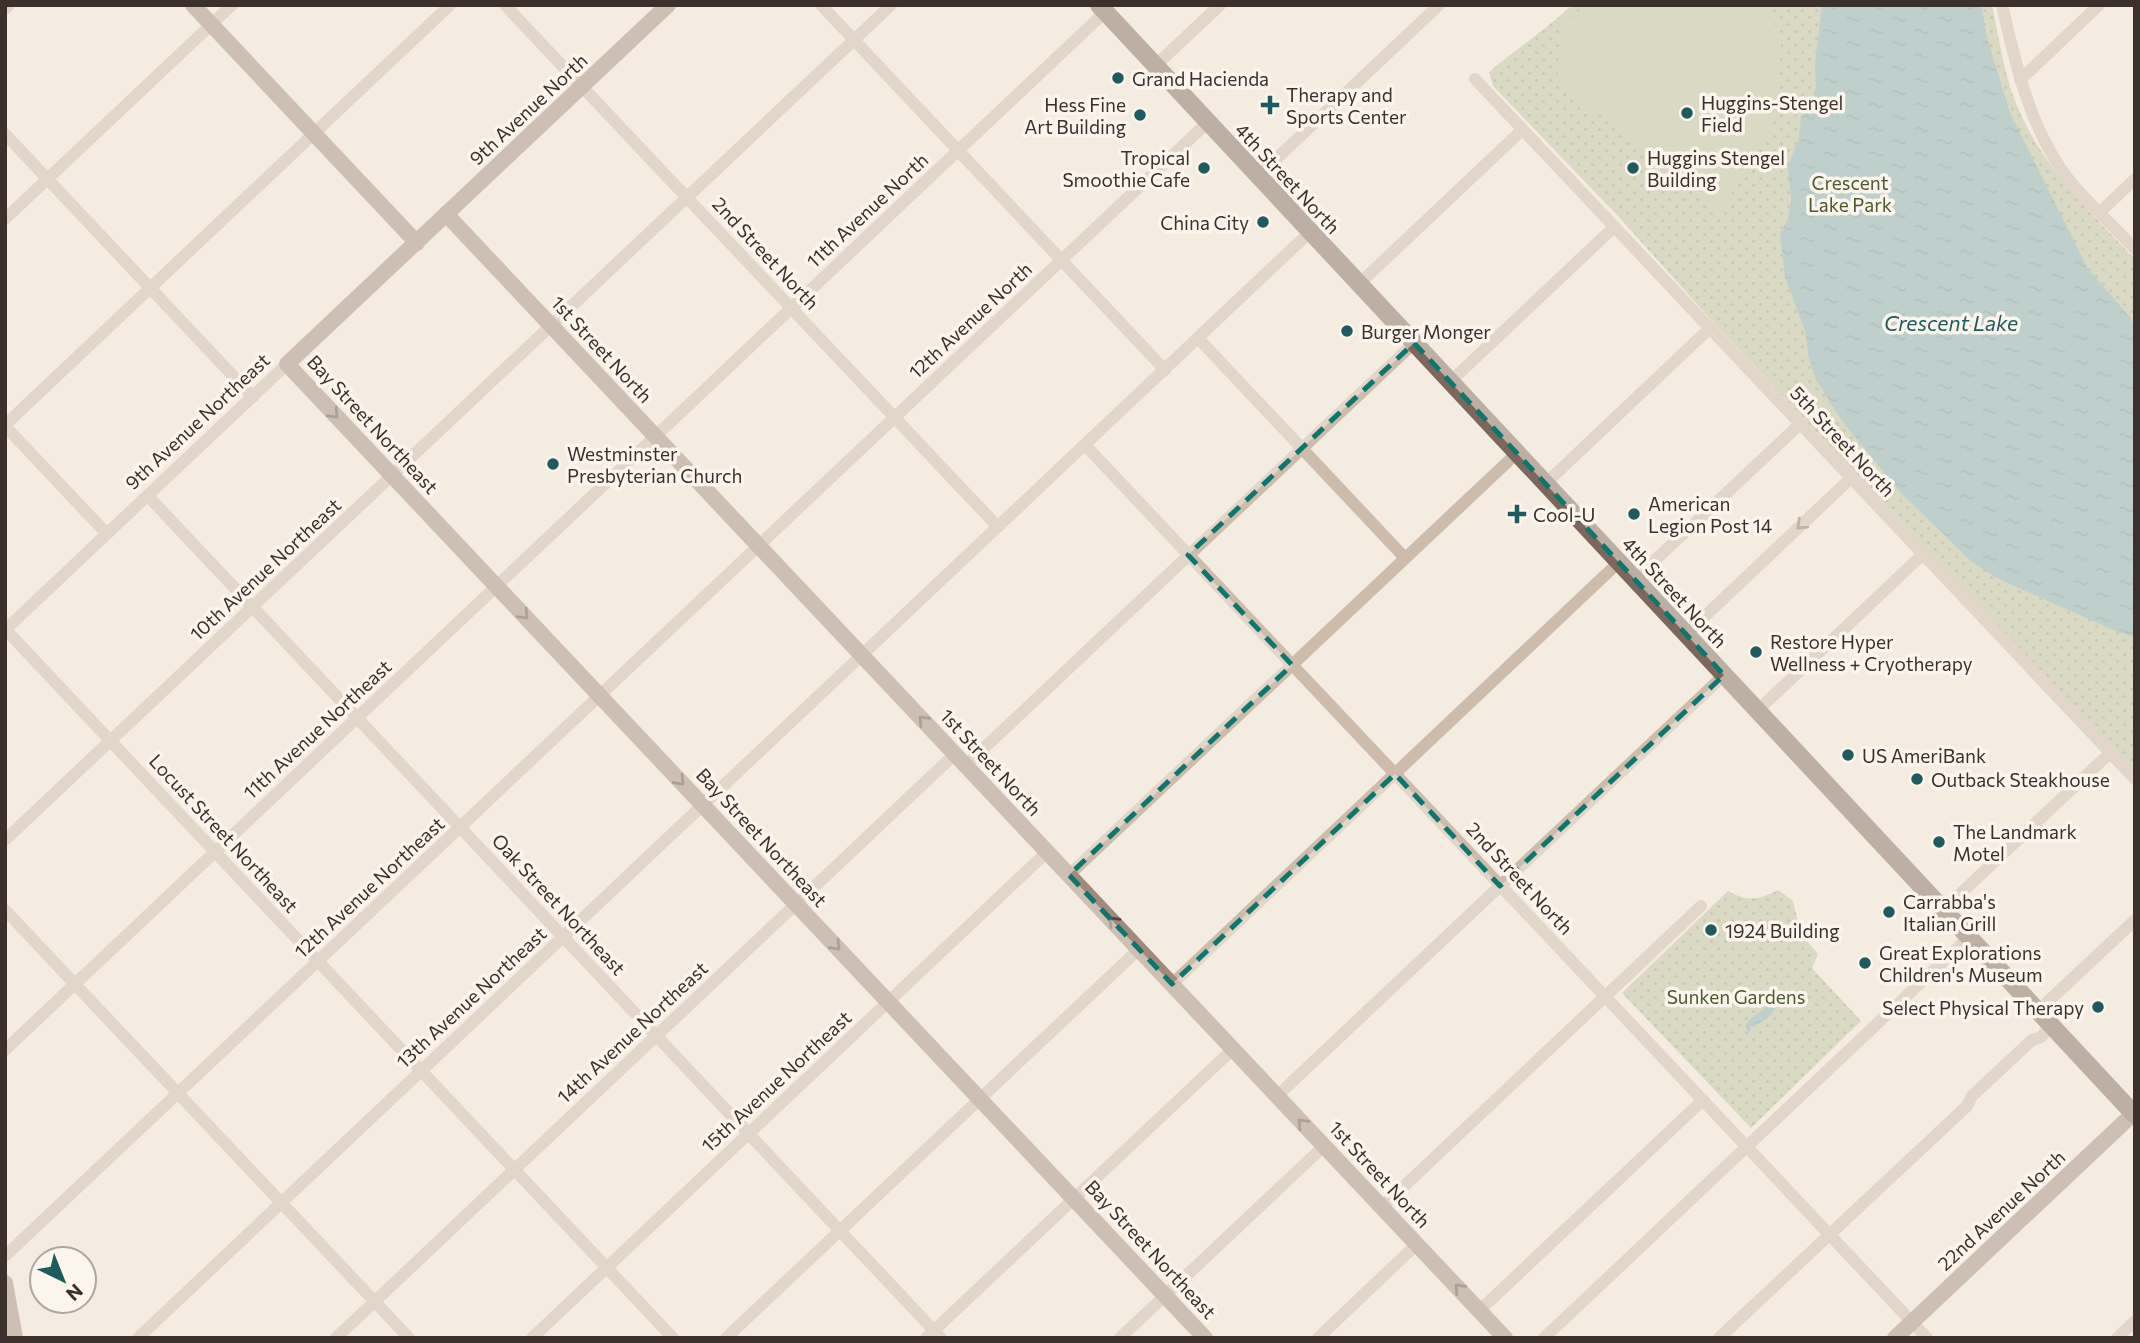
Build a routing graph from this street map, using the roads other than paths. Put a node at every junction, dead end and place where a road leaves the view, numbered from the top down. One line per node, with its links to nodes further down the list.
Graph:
1 (9, 5): 13 (street)
2 (193, 5): 15 (street)
3 (232, 5): 15 (street)
4 (450, 5): 24 (street)
5 (505, 5): 20 (street, 2nd Street North)
6 (668, 5): 20 (street, 9th Avenue North)
7 (821, 5): 16 (street)
8 (891, 5): 16 (street, 10th Avenue Northeast)
9 (1220, 5): 17 (street)
10 (1439, 5): 26 (street)
11 (2002, 5): 19 (street)
12 (2099, 5): 19 (street)
13 (5, 9)
14 (1102, 9): 17 (main road, 4th Street North); 25 (street, 11th Avenue North)
15 (211, 24): 24 (street); 27 (street)
16 (854, 40): 25 (street); 29 (street, 10th Avenue Northeast)
17 (1155, 66): 21 (main road, 4th Street North)
18 (1475, 79): 22 (street, 5th Street North)
19 (2020, 80): 30 (street)
20 (582, 86): 29 (street, 2nd Street North); 31 (street, 9th Avenue North)
21 (1208, 122): 26 (main road, 4th Street North); 37 (street, 12th Avenue North)
22 (1522, 130): 33 (street, 5th Street North); 38 (street)
23 (5, 134): 27 (street)
24 (314, 134): 35 (street); 39 (street)
25 (958, 151): 37 (street); 40 (street, 11th Avenue North)
26 (1258, 176): 34 (main road, 4th Street North)
27 (47, 179): 32 (street); 39 (street)
28 (2135, 179): 30 (street)
29 (687, 198): 40 (street, 2nd Street North); 41 (street, 10th Avenue Northeast)
30 (2100, 212): 36 (street)
31 (446, 215): 35 (street, 9th Avenue North); 41 (street, 1st Street North)
32 (5, 219)
33 (1614, 227): 42 (street, 5th Street North); 47 (street)
34 (1311, 232): 38 (main road, 4th Street North); 43 (street, 13th Avenue Northeast)
35 (417, 243): 45 (street, 9th Avenue Northeast)
36 (2135, 248)
37 (1062, 260): 46 (street); 49 (street, 12th Avenue North)
38 (1359, 284): 44 (main road, 4th Street North)
39 (150, 288): 48 (street); 51 (street)
40 (791, 309): 49 (street, 2nd Street North); 52 (street, 11th Avenue North)
41 (551, 326): 52 (street, 1st Street North); 56 (street, 10th Avenue Northeast)
42 (1710, 328): 50 (street, 5th Street North); 58 (street)
43 (1198, 338): 46 (street, 13th Avenue Northeast); 54 (street)
44 (1414, 343): 47 (main road, 4th Street North); 54 (street, 14th Avenue Northeast)
45 (287, 365): 48 (street, 9th Avenue Northeast); 56 (street, Bay Street Northeast, one-way to 56)
46 (1165, 370): 53 (street, 13th Avenue Northeast)
47 (1450, 382): 55 (main road, 4th Street North)
48 (253, 397): 59 (street, 9th Avenue Northeast)
49 (895, 418): 60 (street, 2nd Street North); 62 (street, 12th Avenue North)
50 (1800, 424): 57 (street, 5th Street North); 67 (street)
51 (5, 426): 61 (street)
52 (656, 436): 62 (street, 1st Street North); 68 (street, 11th Avenue Northeast)
53 (1085, 445): 60 (street, 13th Avenue Northeast); 64 (street, 2nd Street North)
54 (1302, 448): 64 (street, 14th Avenue Northeast); 65 (street)
55 (1517, 453): 58 (main road, 4th Street North); 65 (street)
56 (392, 476): 68 (street, Bay Street Northeast); 69 (street, 10th Avenue Northeast)
57 (1851, 478): 63 (street, 5th Street North); 71 (street, one-way to 71)
58 (1545, 484): 66 (main road, 4th Street North)
59 (148, 496): 61 (street, 9th Avenue Northeast); 69 (street, Oak Street Northeast)
60 (998, 527): 72 (street, 13th Avenue Northeast)
61 (107, 534): 70 (street, 9th Avenue Northeast)
62 (759, 546): 72 (street, 1st Street North); 75 (street, 12th Avenue Northeast)
63 (1923, 554): 76 (street); 79 (street, 5th Street North)
64 (1188, 555): 73 (street, 2nd Street North); 80 (street, 14th Avenue Northeast)
65 (1405, 558): 73 (street)
66 (1619, 562): 67 (main road, 4th Street North); 81 (street)
67 (1635, 579): 71 (main road, 4th Street North)
68 (497, 586): 75 (street, Bay Street Northeast, one-way to 75); 77 (street, 11th Avenue Northeast)
69 (253, 607): 77 (street, Oak Street Northeast); 78 (street, 10th Avenue Northeast)
70 (5, 630): 78 (street, Locust Street Northeast)
71 (1686, 634): 74 (main road, 4th Street North)
72 (862, 655): 80 (street, 1st Street North, one-way to 72); 83 (street, 13th Avenue Northeast)
73 (1292, 665): 81 (street, 2nd Street North); 88 (street)
74 (1724, 675): 76 (main road, 4th Street North); 89 (street)
75 (600, 696): 83 (street, Bay Street Northeast, one-way to 83); 84 (street, 12th Avenue Northeast)
76 (1757, 711): 93 (main road, 4th Street North)
77 (357, 718): 84 (street, Oak Street Northeast); 86 (street, 11th Avenue Northeast)
78 (110, 741): 85 (street, 10th Avenue Northeast); 86 (street, Locust Street Northeast)
79 (2110, 753): 82 (street, 5th Street North); 93 (street)
80 (960, 760): 87 (street, 1st Street North); 90 (street, 14th Avenue Northeast)
81 (1395, 774): 89 (street, 2nd Street North); 100 (street)
82 (2135, 779)
83 (703, 805): 90 (street, Bay Street Northeast); 95 (street, 13th Avenue Northeast)
84 (460, 828): 95 (street, Oak Street Northeast); 98 (street, 12th Avenue Northeast)
85 (5, 841)
86 (215, 852): 98 (street, Locust Street Northeast); 99 (street, 11th Avenue Northeast)
87 (1047, 852): 88 (street, 1st Street North); 102 (street, 15th Avenue Northeast)
88 (1069, 875): 97 (street, 1st Street North, one-way to 88)
89 (1500, 886): 101 (street, 2nd Street North); 110 (street)
90 (796, 904): 102 (street, Bay Street Northeast, one-way to 102); 105 (street, 14th Avenue Northeast)
91 (1701, 906): 101 (street)
92 (5, 910): 99 (street)
93 (1943, 910): 96 (main road, 4th Street North)
94 (2135, 920): 103 (street)
95 (563, 937): 105 (street, Oak Street Northeast); 108 (street, 13th Avenue Northeast)
96 (1969, 937): 103 (main road, 4th Street North); 116 (street)
97 (1139, 949): 100 (street, 1st Street North); 111 (street)
98 (318, 961): 108 (street, Locust Street Northeast); 109 (street, 12th Avenue Northeast)
99 (75, 984): 107 (street, 11th Avenue Northeast); 109 (street)
100 (1172, 984): 106 (street, 1st Street North)
101 (1605, 996): 112 (street, 2nd Street North); 120 (street)
102 (888, 1002): 111 (street, Bay Street Northeast); 114 (street, 15th Avenue Northeast)
103 (2038, 1011): 104 (main road, 4th Street North)
104 (2046, 1032): 113 (main road, 4th Street North); 122 (street)
105 (656, 1035): 114 (street, Oak Street Northeast); 117 (street, 14th Avenue Northeast)
106 (1233, 1049): 110 (street, 1st Street North); 118 (street)
107 (5, 1050)
108 (421, 1071): 117 (street, Locust Street Northeast); 119 (street, 13th Avenue Northeast)
109 (178, 1093): 119 (street); 124 (street, 12th Avenue Northeast)
110 (1278, 1096): 115 (street, 1st Street North, one-way to 110)
111 (980, 1099): 118 (street, Bay Street Northeast); 121 (street)
112 (1703, 1100): 116 (street, 2nd Street North); 129 (street)
113 (2134, 1113): 131 (street, 22nd Avenue North)
114 (749, 1133): 121 (street, Oak Street Northeast); 125 (street, 15th Avenue Northeast)
115 (1324, 1146): 120 (street, 1st Street North); 127 (street)
116 (1747, 1147): 122 (street, 2nd Street North); 144 (street)
117 (514, 1170): 125 (street, Locust Street Northeast); 128 (street, 14th Avenue Northeast)
118 (1074, 1198): 127 (street, Bay Street Northeast); 132 (street)
119 (281, 1202): 128 (street); 133 (street, 13th Avenue Northeast)
120 (1382, 1207): 123 (street, 1st Street North)
121 (840, 1231): 132 (street, Oak Street Northeast); 139 (street)
122 (1829, 1235): 131 (street, 2nd Street North); 145 (street)
123 (1417, 1244): 129 (street, 1st Street North, one-way to 123); 142 (street)
124 (5, 1256)
125 (607, 1268): 137 (street, 15th Avenue Northeast); 138 (street, Locust Street Northeast)
126 (5, 1283): 134 (street)
127 (1165, 1296): 140 (street); 141 (street, Bay Street Northeast)
128 (374, 1301): 135 (street, 14th Avenue Northeast); 136 (street)
129 (1480, 1310): 143 (street, 1st Street North)
130 (2135, 1321): 148 (street)
131 (1912, 1322): 146 (street, 22nd Avenue North); 147 (street, 2nd Street North)
132 (934, 1335)
133 (141, 1337)
134 (15, 1338)
135 (336, 1338)
136 (409, 1338)
137 (532, 1338)
138 (673, 1338)
139 (726, 1338)
140 (1121, 1338)
141 (1205, 1338)
142 (1318, 1338)
143 (1505, 1338)
144 (1544, 1338)
145 (1719, 1338)
146 (1895, 1338)
147 (1927, 1338)
148 (2117, 1338)

